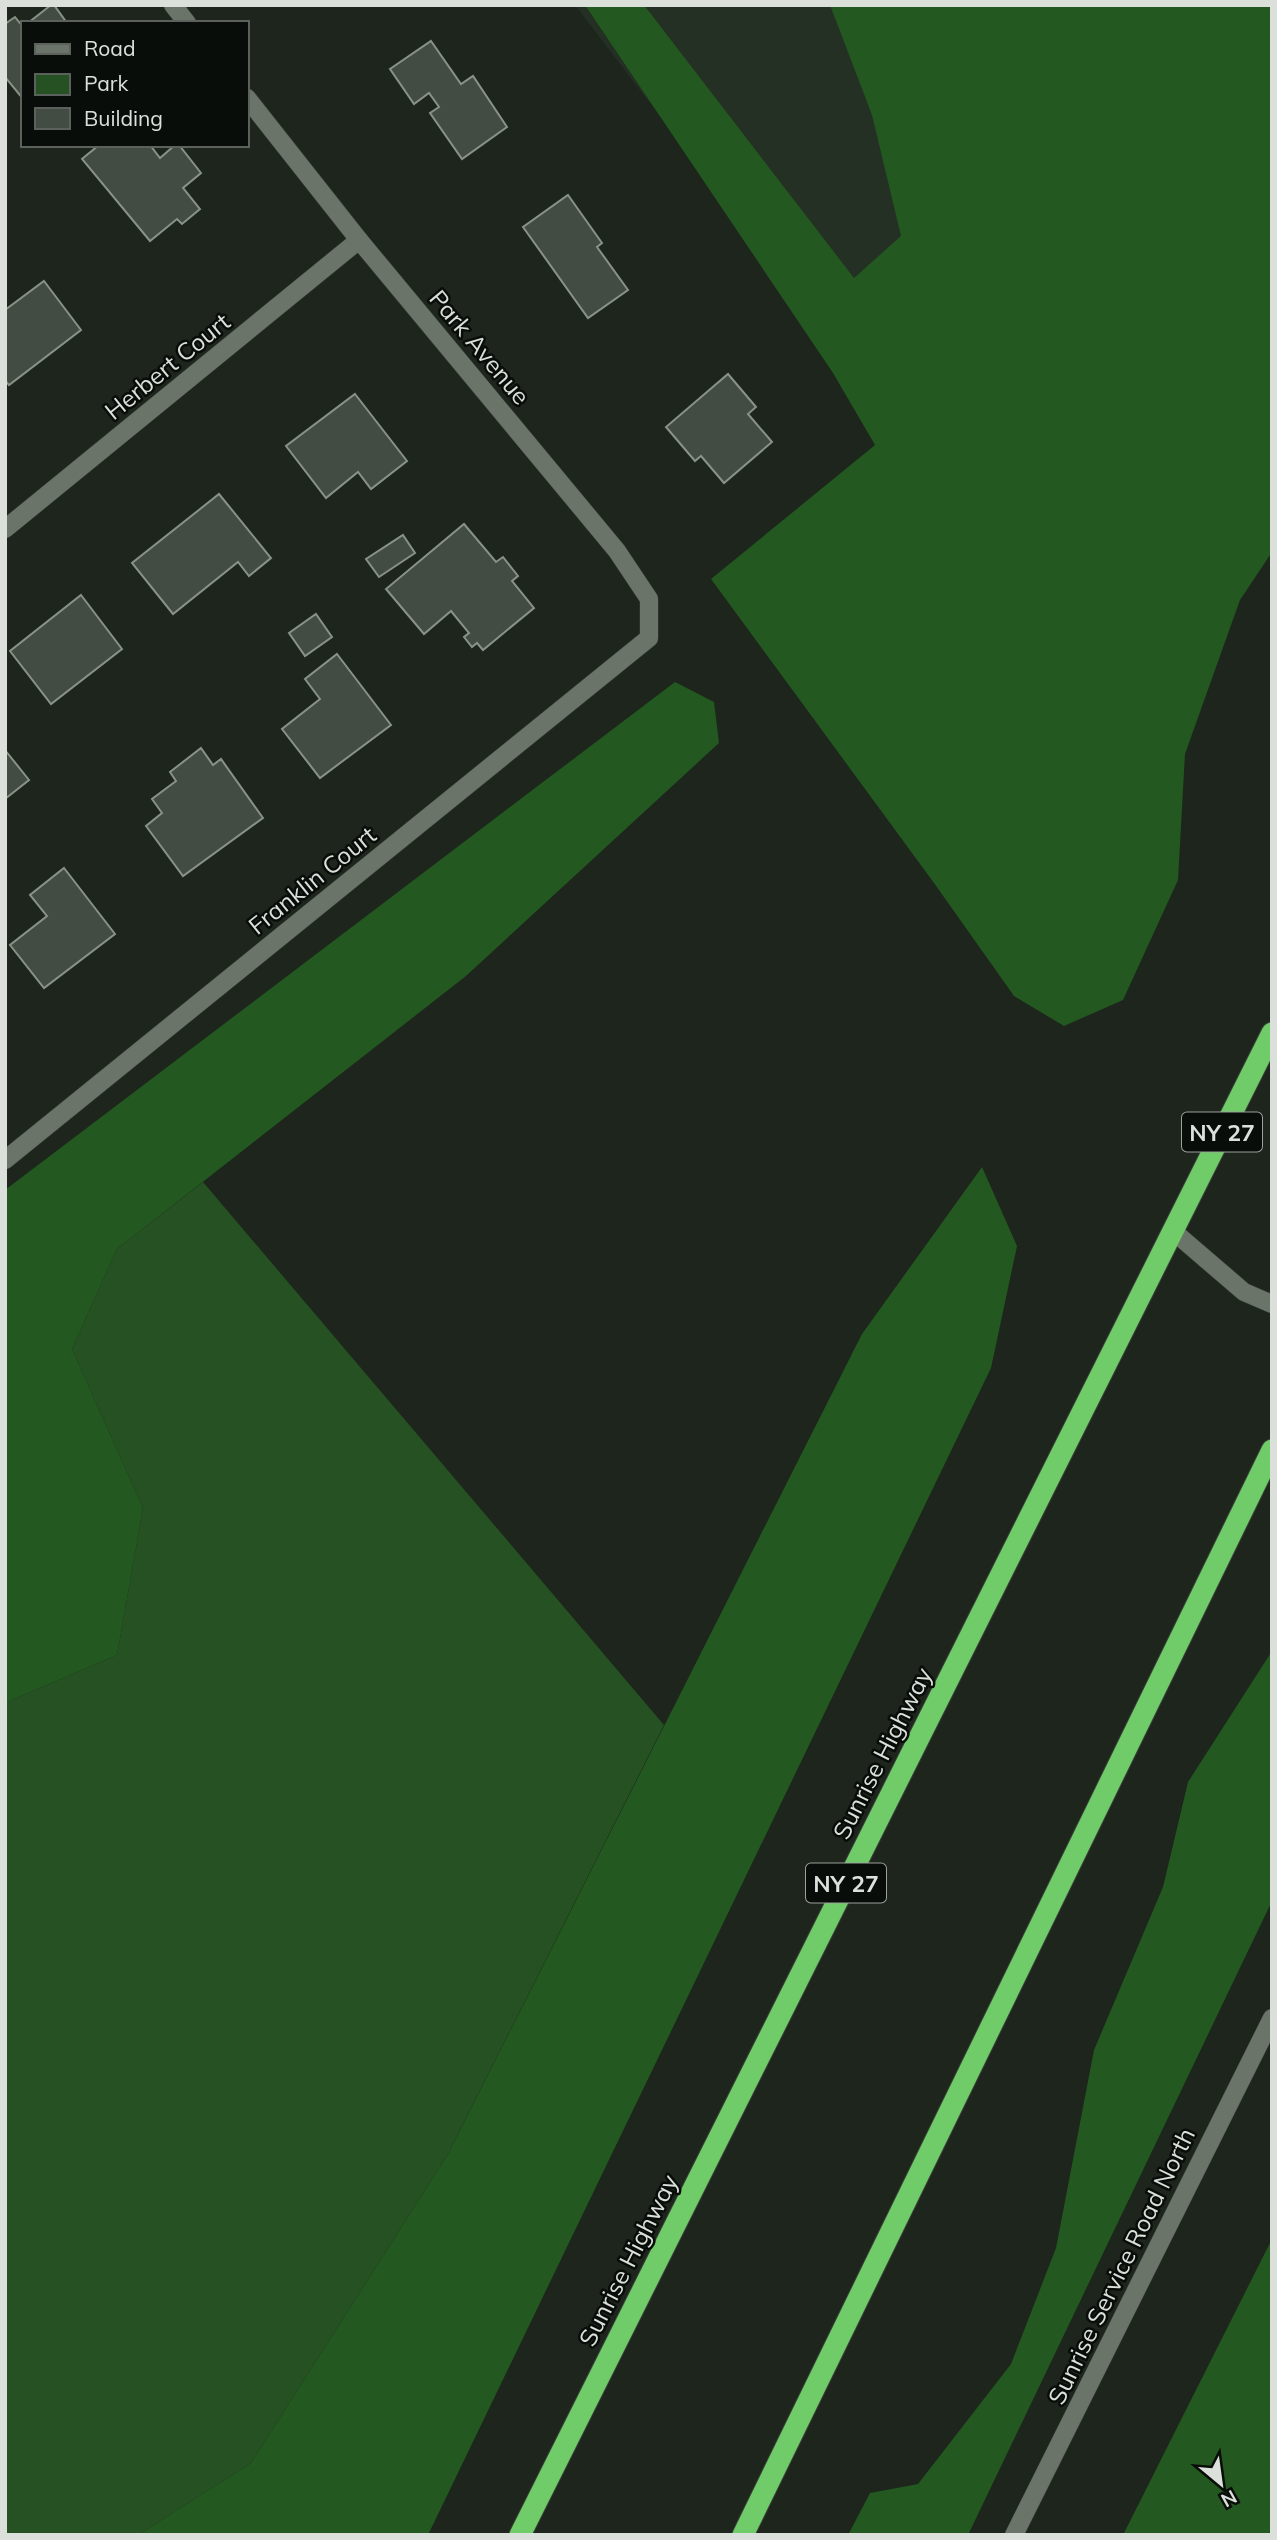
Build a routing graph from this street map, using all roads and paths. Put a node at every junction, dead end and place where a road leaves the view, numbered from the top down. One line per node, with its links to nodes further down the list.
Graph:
1 (173, 5): 2 (street)
2 (185, 21)
3 (248, 99): 4 (street, Park Avenue)
4 (359, 240): 5 (street, Herbert Court); 6 (street, Park Avenue)
5 (5, 529)
6 (649, 638): 8 (street, Franklin Court)
7 (1272, 1033): 9 (highway, Sunrise Highway / NY 27)
8 (5, 1160)
9 (1173, 1231): 10 (street); 13 (highway, Sunrise Highway / NY 27)
10 (1272, 1304)
11 (1272, 1450): 14 (highway)
12 (1272, 2018): 15 (street, Sunrise Service Road North)
13 (520, 2535)
14 (743, 2535)
15 (1014, 2535)

